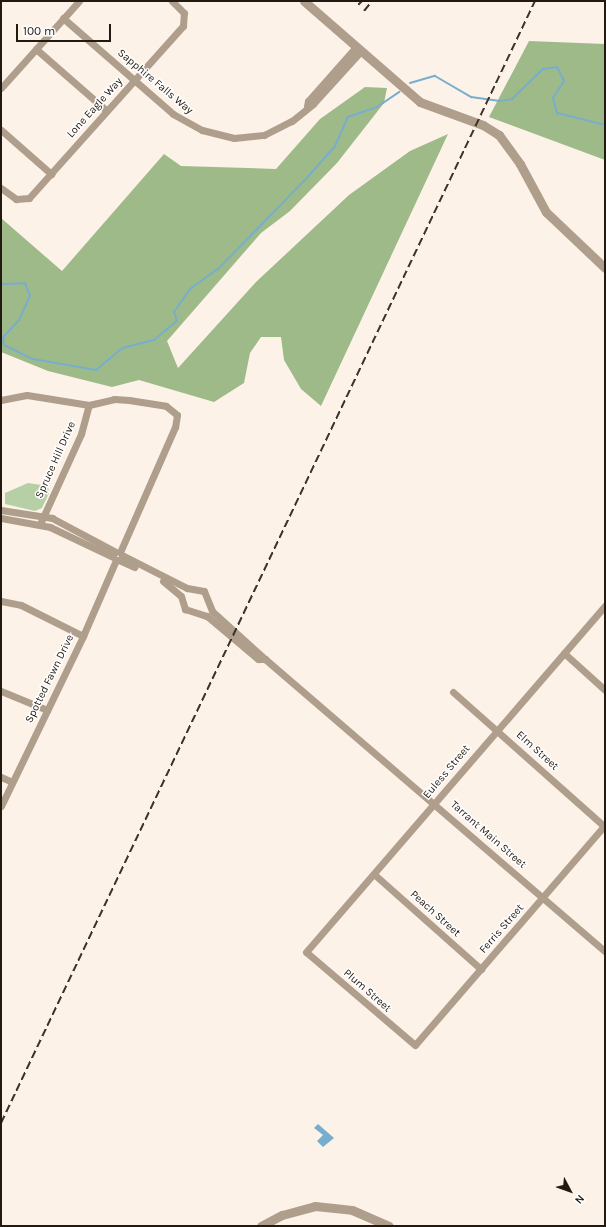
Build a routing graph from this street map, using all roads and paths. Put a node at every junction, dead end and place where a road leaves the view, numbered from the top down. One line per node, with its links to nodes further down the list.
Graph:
1 (78, 1): 4 (street)
2 (175, 3): 7 (street, Lone Eagle Way)
3 (310, 3): 6 (street)
4 (64, 18): 5 (street); 7 (street, Sapphire Falls Way)
5 (36, 49): 8 (street); 9 (street)
6 (358, 49): 7 (street, Sapphire Falls Way); 13 (street)
7 (135, 80): 9 (street, Lone Eagle Way)
8 (1, 88)
9 (107, 111): 11 (street, Lone Eagle Way)
10 (1, 130): 11 (street)
11 (51, 174): 12 (street, Lone Eagle Way)
12 (1, 188)
13 (605, 268)
14 (1, 400): 15 (street)
15 (89, 405): 17 (street, Spruce Hill Drive); 20 (street, Spotted Fawn Drive)
16 (1, 510): 17 (street)
17 (44, 516): 19 (street, Spruce Hill Drive); 20 (street)
18 (1, 518): 19 (street)
19 (40, 524): 20 (street)
20 (118, 556): 21 (street); 22 (street); 26 (street, Spotted Fawn Drive)
21 (187, 588): 22 (street); 25 (street)
22 (181, 596): 25 (street)
23 (1, 601): 26 (street)
24 (605, 606): 27 (street, Euless Street)
25 (234, 634): 35 (street, Tarrant Main Street)
26 (83, 636): 31 (street, Spotted Fawn Drive)
27 (564, 653): 28 (street); 32 (street, Euless Street)
28 (605, 690)
29 (1, 691): 31 (street)
30 (453, 692): 32 (street, Elm Street)
31 (47, 710): 34 (street, Spotted Fawn Drive)
32 (497, 730): 35 (street, Euless Street); 37 (street, Elm Street)
33 (1, 777): 34 (street)
34 (12, 782): 36 (street, Spotted Fawn Drive)
35 (435, 804): 38 (street, Euless Street); 39 (street, Tarrant Main Street)
36 (1, 806)
37 (604, 827): 39 (street, Ferris Street)
38 (375, 875): 41 (street, Euless Street); 42 (street, Peach Street)
39 (544, 898): 40 (street, Tarrant Main Street); 42 (street, Ferris Street)
40 (605, 951)
41 (306, 952): 43 (street, Plum Street)
42 (481, 969): 43 (street, Ferris Street)
43 (415, 1045)
44 (261, 1226): 45 (street)
45 (389, 1226)

